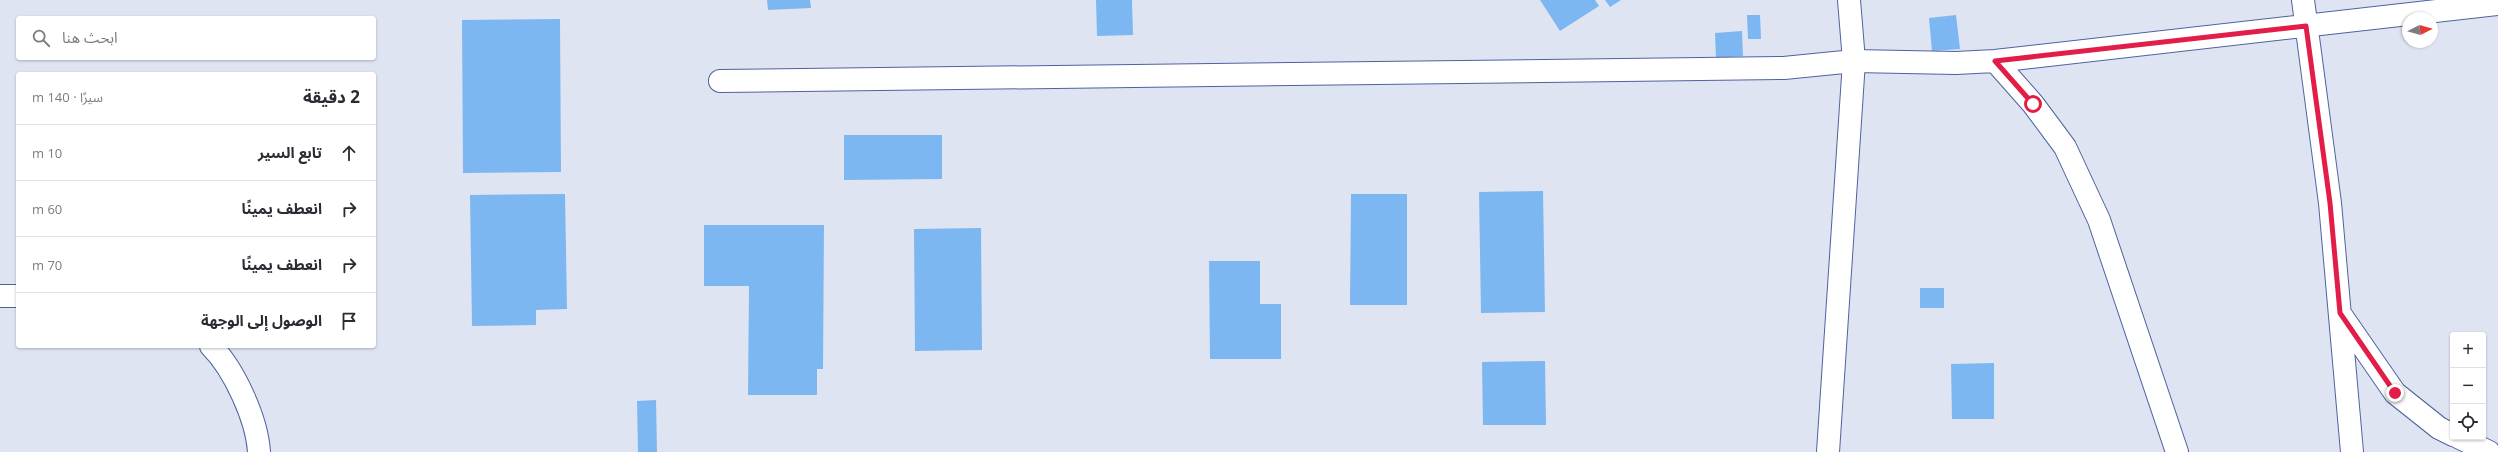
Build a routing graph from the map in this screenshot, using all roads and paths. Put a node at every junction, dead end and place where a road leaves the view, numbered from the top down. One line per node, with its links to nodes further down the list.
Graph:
1 (1849, 0): 5 (street)
2 (2303, 0): 4 (street)
3 (2498, 4): 4 (street)
4 (2306, 26): 6 (street); 10 (street)
5 (1854, 60): 6 (street); 7 (street); 15 (street)
6 (1995, 61): 16 (street)
7 (720, 82)
8 (0, 296): 9 (street)
9 (16, 296)
10 (2340, 313): 12 (street); 17 (street)
11 (213, 348): 14 (street)
12 (2450, 434)
13 (2464, 440): 18 (street)
14 (259, 452)
15 (1828, 452)
16 (2178, 452)
17 (2352, 452)
18 (2490, 452)

